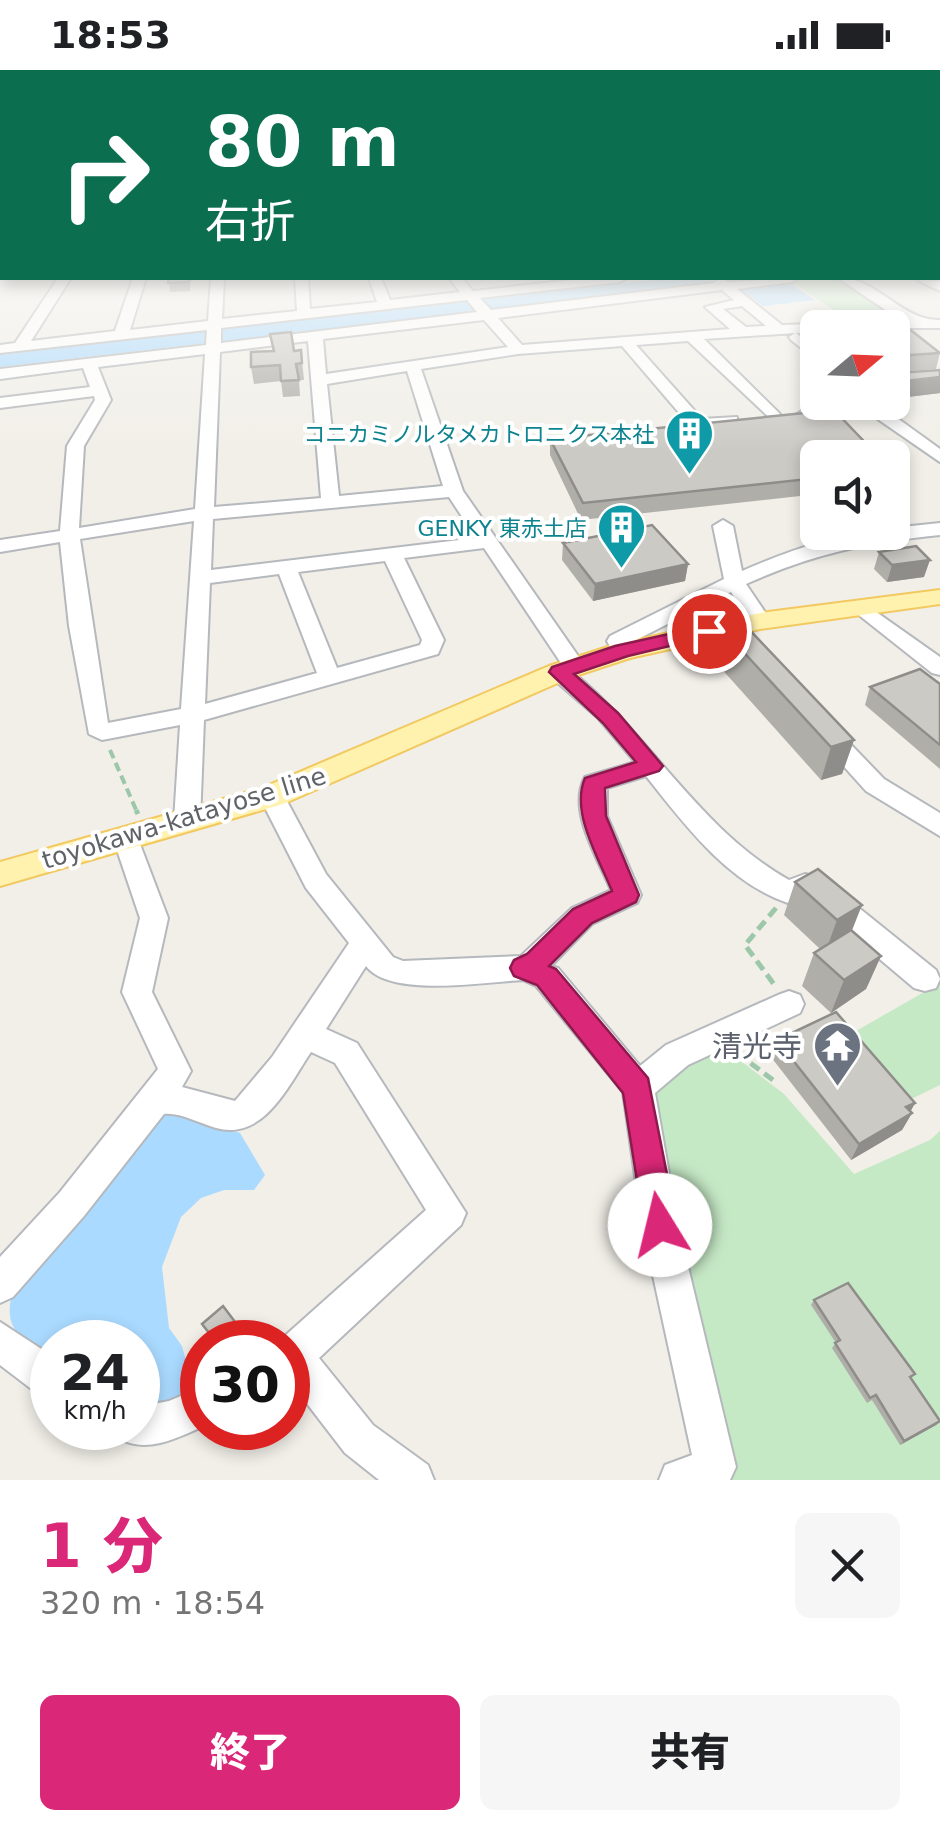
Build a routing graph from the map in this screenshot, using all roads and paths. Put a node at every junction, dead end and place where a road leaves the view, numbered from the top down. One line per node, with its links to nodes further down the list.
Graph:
1 (37, 321): 22 (street)
2 (126, 321): 18 (street)
3 (229, 321): 9 (street)
4 (392, 321): 19 (street)
5 (492, 321): 25 (street)
6 (729, 321): 15 (street)
7 (768, 321): 13 (street)
8 (912, 321): 11 (street)
9 (214, 322): 18 (street); 24 (street)
10 (910, 323): 11 (street)
11 (915, 323): 12 (street)
12 (940, 324)
13 (778, 329): 14 (street); 15 (street)
14 (800, 330)
15 (743, 332): 20 (street)
16 (910, 332): 17 (street)
17 (940, 333)
18 (121, 335): 22 (street)
19 (315, 335): 24 (street); 29 (street)
20 (692, 336): 21 (street); 33 (street)
21 (626, 342): 25 (street); 33 (street)
22 (20, 347): 23 (street)
23 (0, 349)
24 (212, 350): 26 (street); 40 (street)
25 (518, 350): 27 (street)
26 (89, 363): 28 (street); 30 (street)
27 (412, 366): 29 (street); 38 (street)
28 (0, 374)
29 (320, 380): 39 (street)
30 (98, 391): 31 (street); 43 (street)
31 (0, 403)
32 (800, 413): 33 (street)
33 (774, 416)
34 (890, 420): 36 (street)
35 (940, 436): 36 (street)
36 (918, 438): 37 (street)
37 (940, 457)
38 (454, 491): 39 (street); 44 (street)
39 (330, 500): 40 (street)
40 (202, 514): 43 (street); 48 (street)
41 (723, 526): 49 (street)
42 (940, 529): 49 (street)
43 (69, 535): 45 (street); 59 (street)
44 (489, 542): 46 (street); 55 (street)
45 (0, 546)
46 (392, 556): 47 (street); 56 (street)
47 (287, 568): 48 (street); 56 (street)
48 (199, 578): 57 (street)
49 (734, 582): 52 (street); 53 (street)
50 (940, 597): 51 (main road, toyokawa-katayose line)
51 (862, 608): 52 (main road, toyokawa-katayose line); 54 (street)
52 (749, 636): 53 (main road, toyokawa-katayose line)
53 (622, 651): 55 (main road, toyokawa-katayose line)
54 (940, 668)
55 (567, 669): 60 (street); 61 (main road, toyokawa-katayose line)
56 (330, 679): 57 (street)
57 (190, 713): 59 (street); 62 (street)
58 (812, 718): 63 (street)
59 (102, 732): 64 (path)
60 (651, 766): 66 (street); 68 (street)
61 (272, 796): 62 (main road, toyokawa-katayose line); 67 (street)
62 (187, 821): 64 (main road, toyokawa-katayose line)
63 (940, 826)
64 (136, 835): 65 (main road, toyokawa-katayose line); 75 (street)
65 (0, 874)
66 (788, 892): 69 (street); 70 (path)
67 (363, 945): 68 (street); 71 (street)
68 (524, 968): 74 (street)
69 (924, 978)
70 (789, 1004): 72 (street)
71 (305, 1034): 75 (street); 78 (street)
72 (713, 1036): 73 (path); 74 (street)
73 (777, 1083)
74 (638, 1088): 82 (street)
75 (152, 1103): 76 (street)
76 (0, 1284)
77 (0, 1342): 79 (street)
78 (310, 1342)
79 (30, 1364)
80 (310, 1376): 81 (street)
81 (413, 1480)
82 (680, 1480)

